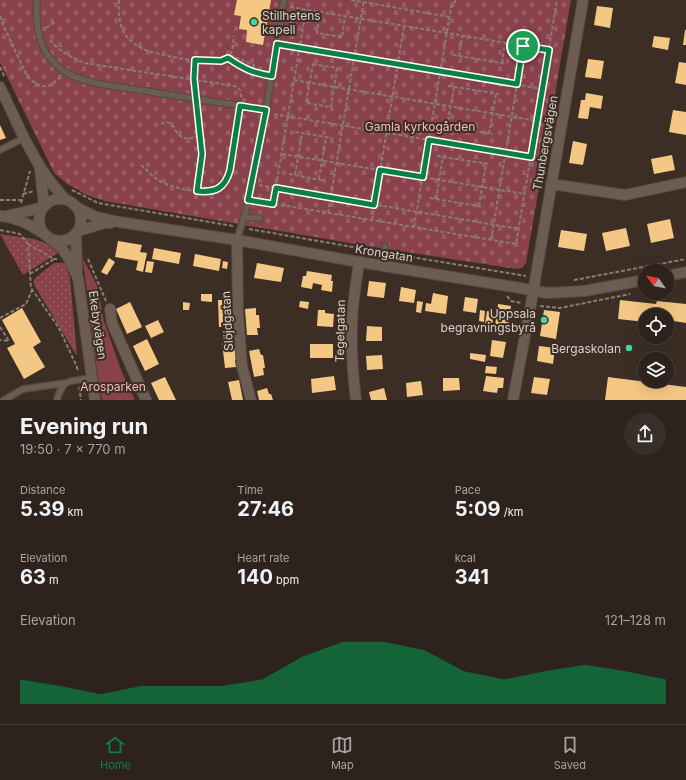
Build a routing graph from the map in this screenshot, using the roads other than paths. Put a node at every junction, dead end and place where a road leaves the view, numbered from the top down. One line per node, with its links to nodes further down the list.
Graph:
1 (37, 0): 5 (lane)
2 (583, 0): 10 (street, Thunbergsvägen)
3 (284, 3): 5 (lane)
4 (0, 87): 6 (street)
5 (266, 111): 15 (lane)
6 (24, 138): 7 (lane); 8 (street)
7 (0, 150)
8 (40, 167): 11 (street); 12 (street)
9 (686, 182): 10 (street)
10 (551, 184): 28 (street, Thunbergsvägen)
11 (65, 199): 12 (street); 13 (street)
12 (43, 206): 14 (street); 19 (street)
13 (78, 208): 17 (street, Krongatan); 18 (street)
14 (2, 216): 19 (street)
15 (244, 218): 16 (lane); 20 (lane)
16 (260, 218)
17 (119, 222): 18 (street, Krongatan); 20 (street, Krongatan)
18 (77, 232): 19 (street); 26 (street, Ekebyvägen)
19 (47, 236): 26 (street, Ekebyvägen)
20 (237, 240): 22 (street, Krongatan); 36 (street, Slöjdgatan)
21 (385, 246): 23 (lane)
22 (359, 262): 23 (street, Krongatan); 37 (street, Tegelgatan)
23 (383, 266): 28 (street, Krongatan)
24 (686, 272): 25 (street)
25 (674, 275)
26 (78, 278): 30 (street, Ekebyvägen)
27 (638, 281): 28 (street, Krongatan)
28 (533, 291): 38 (street, Thunbergsvägen)
29 (110, 309): 35 (street)
30 (92, 378): 31 (lane); 34 (street, Ekebyvägen)
31 (66, 383): 32 (lane); 33 (lane)
32 (4, 400)
33 (57, 400)
34 (95, 400)
35 (146, 400)
36 (251, 400)
37 (356, 400)
38 (513, 400)

